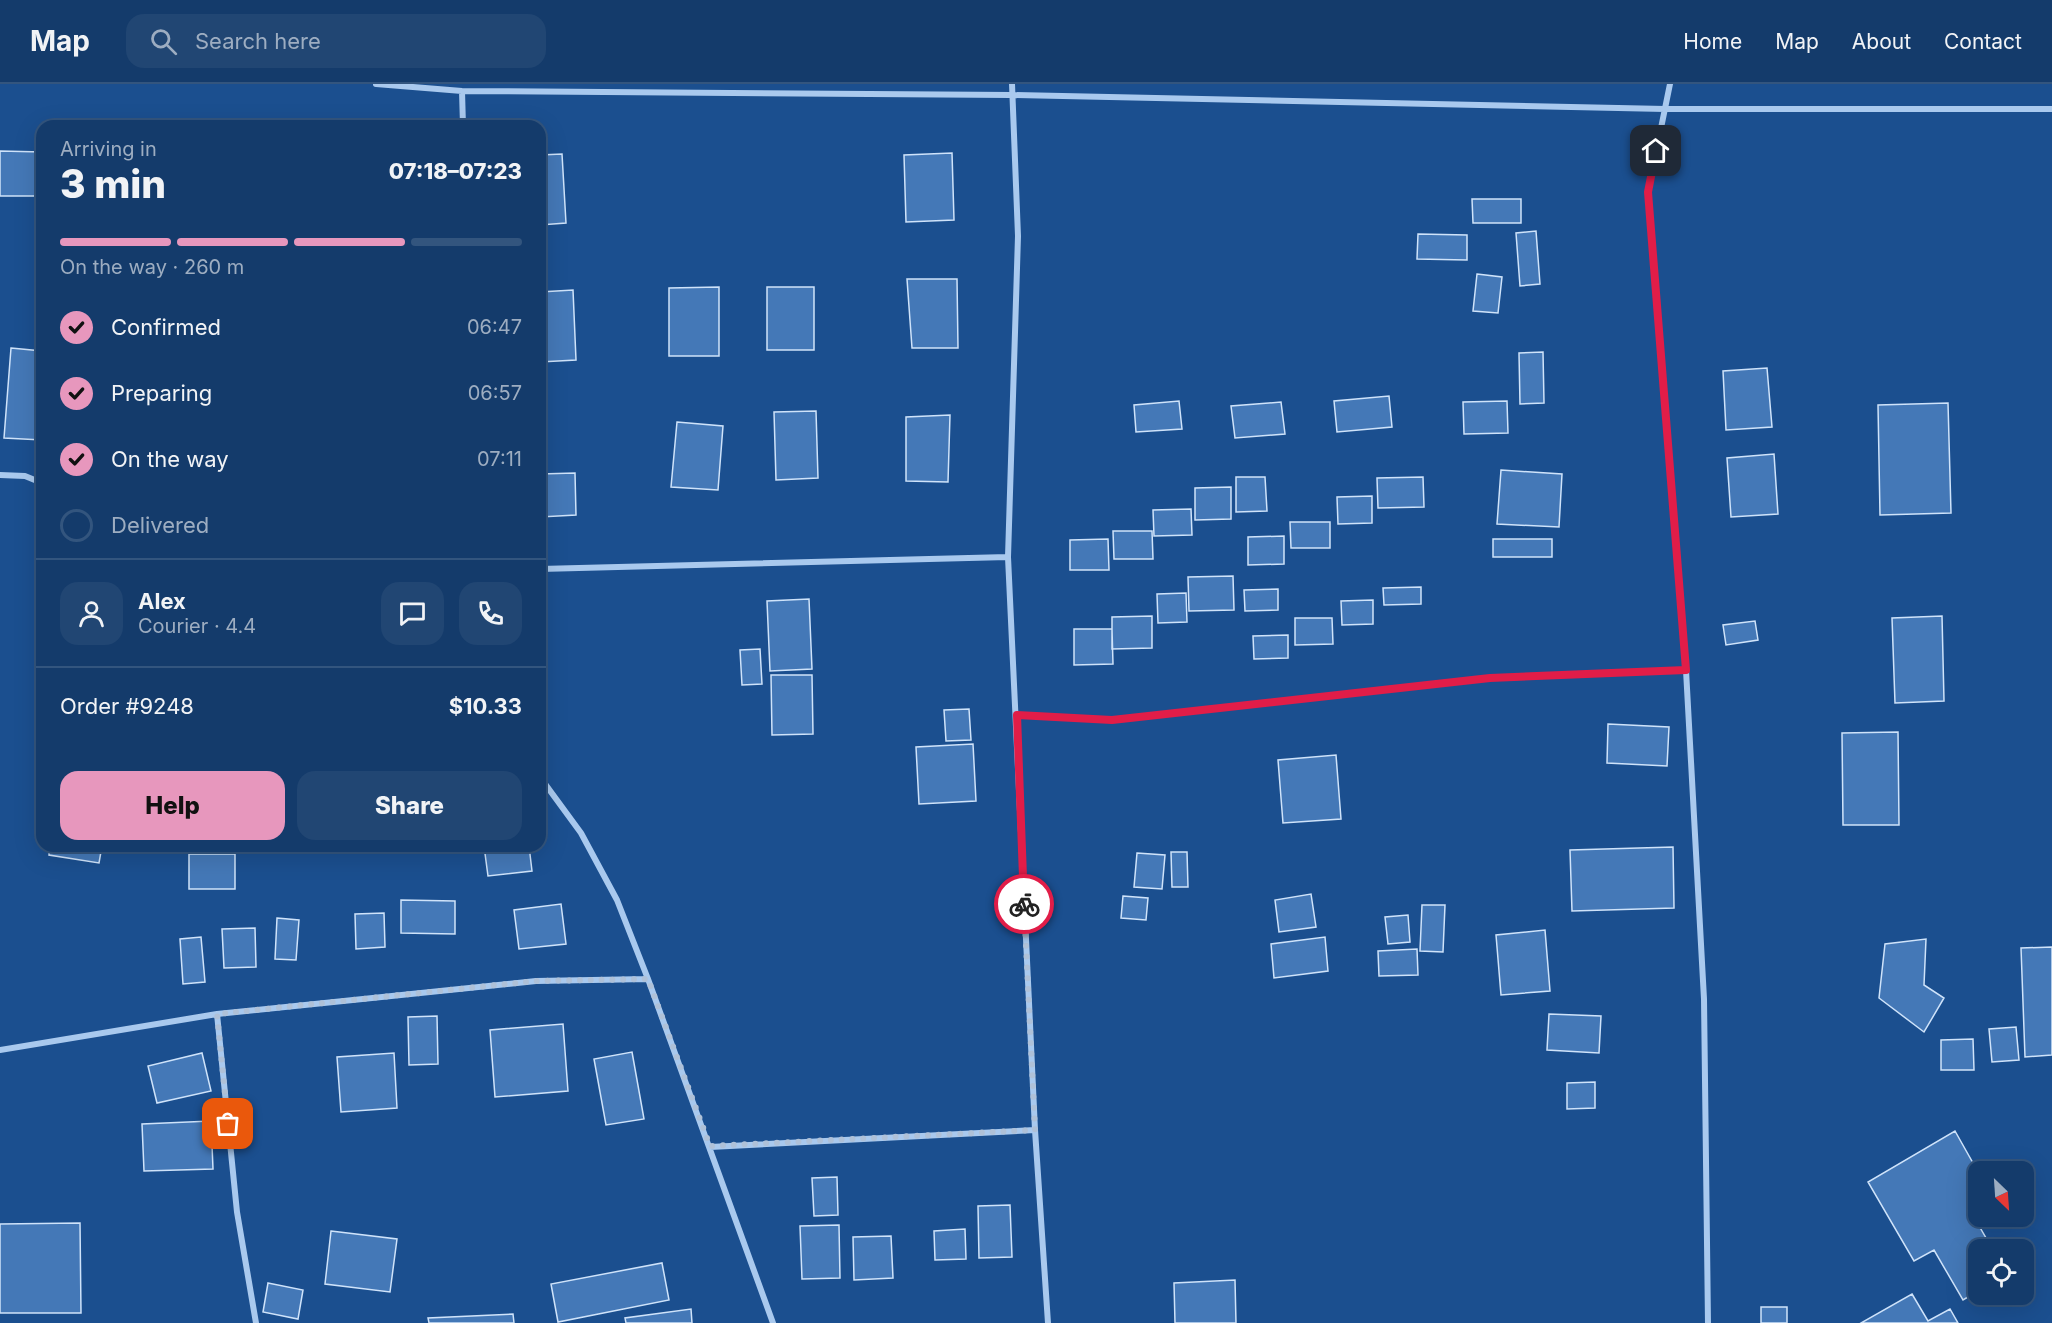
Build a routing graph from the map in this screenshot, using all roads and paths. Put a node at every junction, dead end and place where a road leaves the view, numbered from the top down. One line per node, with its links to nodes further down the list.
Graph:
1 (376, 84): 4 (street)
2 (1012, 84): 5 (street)
3 (1670, 84): 6 (street)
4 (462, 91): 5 (street); 8 (street)
5 (1011, 95): 6 (street); 11 (street)
6 (1665, 109): 7 (street); 13 (street)
7 (2052, 109)
8 (463, 120)
9 (0, 475): 10 (street)
10 (36, 481)
11 (1008, 557): 12 (street); 14 (street)
12 (546, 569)
13 (1686, 670): 14 (street); 24 (street)
14 (1017, 715): 19 (street)
15 (546, 785): 16 (street)
16 (648, 979): 17 (street); 20 (street)
17 (217, 1014): 18 (street); 21 (street)
18 (0, 1050)
19 (1035, 1130): 20 (street); 23 (street)
20 (710, 1146): 22 (street)
21 (256, 1323)
22 (773, 1323)
23 (1048, 1323)
24 (1708, 1323)

